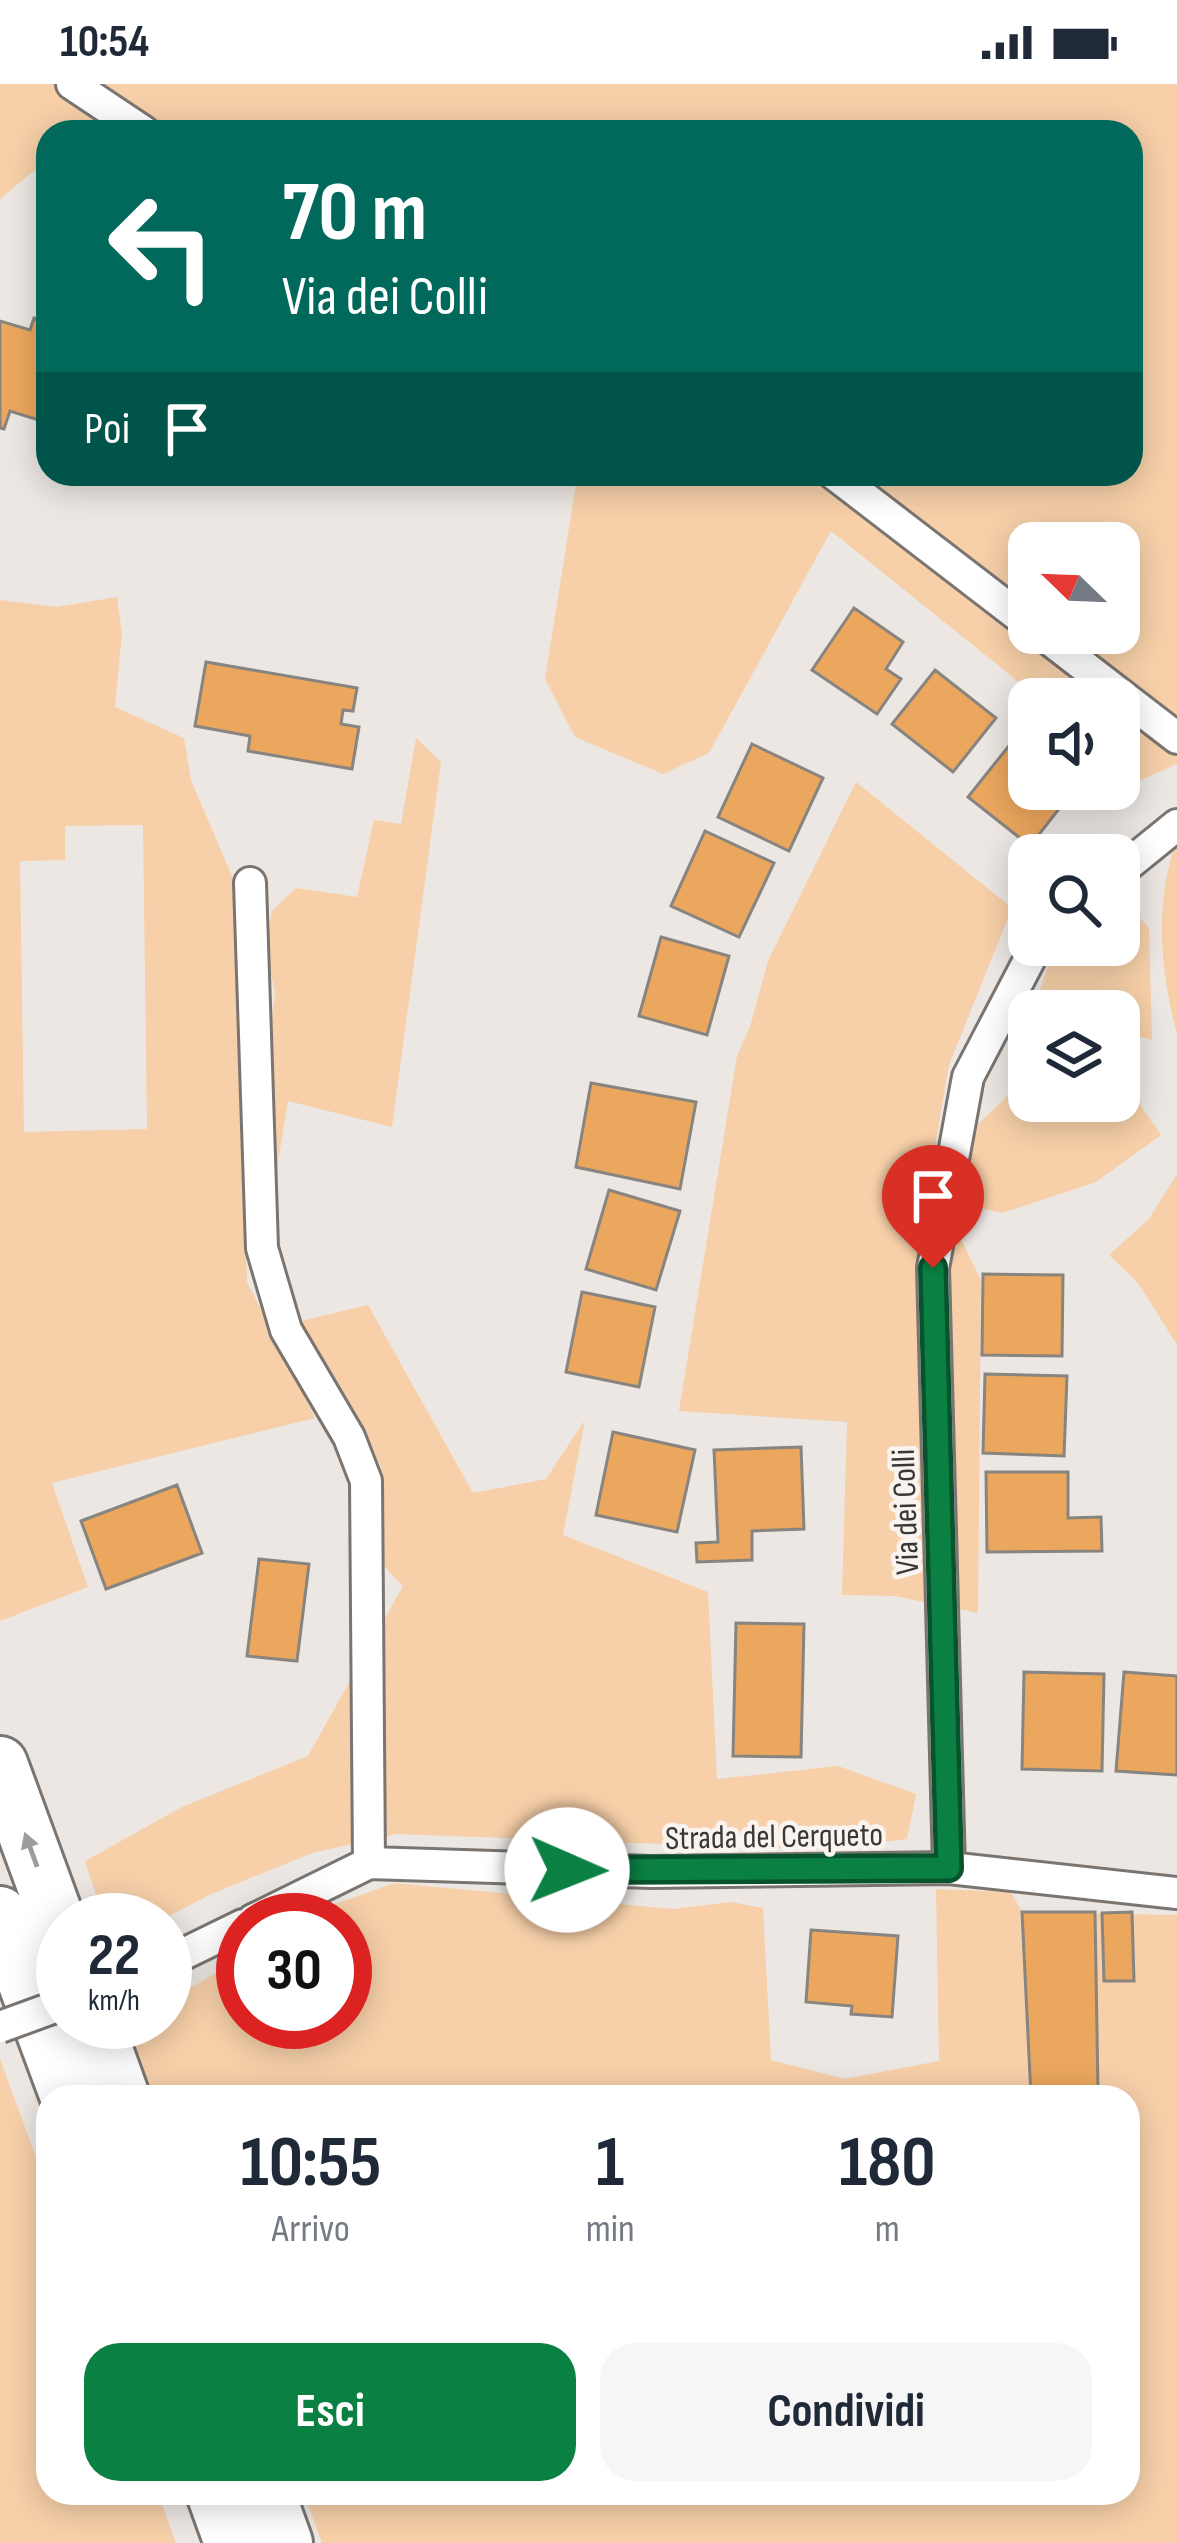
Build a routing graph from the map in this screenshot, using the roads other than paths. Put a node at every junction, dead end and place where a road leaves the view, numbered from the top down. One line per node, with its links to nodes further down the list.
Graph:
1 (72, 84): 2 (street)
2 (126, 120)
3 (850, 486): 4 (street)
4 (1008, 608)
5 (1068, 654): 6 (street)
6 (1177, 738)
7 (1177, 825): 8 (street)
8 (1140, 855)
9 (250, 883): 12 (street)
10 (1026, 966): 13 (street, Via dei Colli)
11 (0, 1764): 14 (highway, one-way to 11)
12 (368, 1863): 13 (street, Strada del Cerqueto); 15 (street, Strada del Cerqueto)
13 (949, 1868): 16 (street)
14 (47, 1893)
15 (307, 1893)
16 (1177, 1893)
17 (0, 1914): 21 (highway)
18 (36, 2014): 19 (street, bridge)
19 (0, 2027)
20 (104, 2049): 22 (highway)
21 (64, 2085)
22 (118, 2085)
23 (218, 2505): 25 (highway)
24 (271, 2505): 26 (highway)
25 (232, 2543)
26 (285, 2543)

